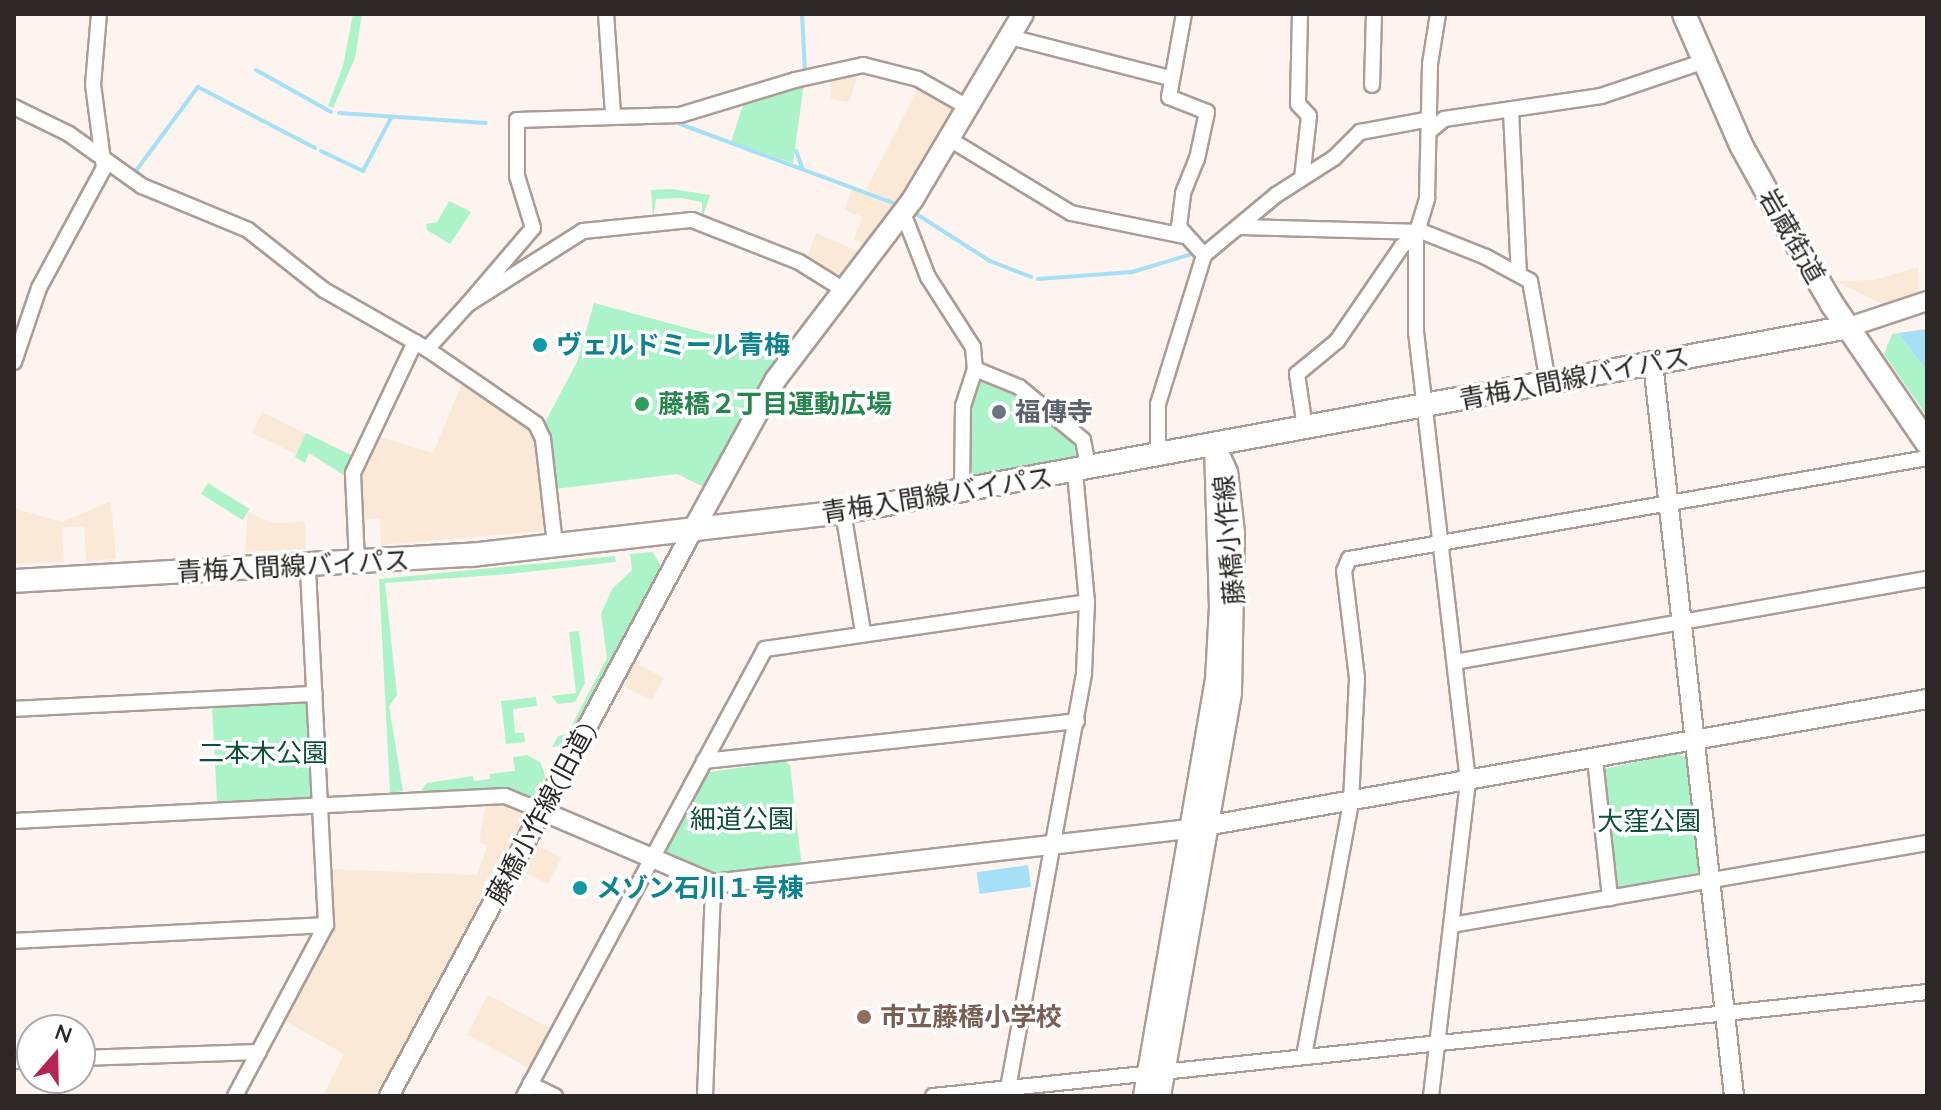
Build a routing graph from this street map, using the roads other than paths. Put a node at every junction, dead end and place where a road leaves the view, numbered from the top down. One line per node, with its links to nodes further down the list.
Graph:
1 (99, 14): 19 (street)
2 (606, 14): 16 (street)
3 (1023, 14): 9 (main road)
4 (1184, 14): 11 (street)
5 (1300, 14): 20 (street)
6 (1374, 14): 12 (street)
7 (1438, 14): 17 (street)
8 (1684, 14): 10 (main road, 岩蔵街道)
9 (1010, 37): 11 (street); 14 (main road)
10 (1702, 62): 15 (street); 30 (main road, 岩蔵街道)
11 (1170, 78): 24 (street)
12 (1372, 85)
13 (14, 107): 19 (street)
14 (969, 108): 16 (street); 18 (main road)
15 (1511, 112): 17 (street); 26 (street)
16 (613, 115): 29 (street)
17 (1431, 124): 20 (street); 23 (street)
18 (951, 140): 21 (main road); 24 (street)
19 (101, 159): 31 (street); 32 (street)
20 (1302, 178): 22 (street)
21 (903, 213): 27 (main road); 34 (street)
22 (1241, 227): 23 (street); 25 (street)
23 (1416, 235): 26 (street); 36 (street); 37 (street)
24 (1184, 236): 25 (street)
25 (1204, 255): 40 (street)
26 (1519, 274): 35 (street)
27 (844, 290): 29 (street); 46 (main road)
28 (1927, 301): 30 (street)
29 (468, 304): 31 (street)
30 (1849, 327): 33 (main road, 青梅入間線バイパス); 38 (main road, 岩蔵街道)
31 (421, 345): 48 (street); 49 (street)
32 (14, 362)
33 (1653, 363): 35 (main road, 青梅入間線バイパス); 44 (street)
34 (975, 369): 42 (street); 43 (street)
35 (1548, 382): 36 (main road, 青梅入間線バイパス)
36 (1427, 406): 37 (main road, 青梅入間線バイパス); 47 (street)
37 (1305, 428): 39 (main road, 青梅入間線バイパス)
38 (1927, 443)
39 (1215, 446): 40 (main road, 青梅入間線バイパス); 69 (main road, 藤橋小作線)
40 (1158, 456): 42 (main road, 青梅入間線バイパス)
41 (1927, 458): 44 (street)
42 (1082, 471): 43 (main road, 青梅入間線バイパス); 53 (street)
43 (962, 494): 45 (main road, 青梅入間線バイパス)
44 (1669, 504): 47 (street); 54 (street)
45 (843, 512): 46 (main road, 青梅入間線バイパス); 55 (street)
46 (693, 530): 48 (main road, 青梅入間線バイパス); 67 (street, 藤橋小作線(旧道))
47 (1440, 542): 56 (street); 65 (street)
48 (555, 545): 49 (main road, 青梅入間線バイパス)
49 (357, 562): 50 (main road, 青梅入間線バイパス)
50 (308, 565): 52 (main road, 青梅入間線バイパス); 57 (street)
51 (1927, 579): 54 (street)
52 (14, 581)
53 (1087, 602): 55 (street); 60 (street)
54 (1682, 622): 56 (street); 61 (street)
55 (863, 632): 63 (street)
56 (1455, 662): 64 (street)
57 (315, 694): 59 (street); 66 (street)
58 (1927, 699): 61 (street)
59 (14, 709)
60 (1077, 721): 63 (street); 71 (street)
61 (1694, 741): 62 (street); 73 (street)
62 (1595, 759): 64 (street); 75 (street)
63 (704, 761): 72 (street)
64 (1468, 781): 65 (street); 77 (street)
65 (1351, 802): 69 (street); 83 (street)
66 (320, 806): 67 (street); 68 (street); 76 (street)
67 (542, 811): 72 (street); 89 (street, 藤橋小作線(旧道))
68 (14, 821)
69 (1202, 827): 71 (street); 85 (main road, 藤橋小作線)
70 (1927, 843): 73 (street)
71 (1053, 844): 74 (street); 86 (street)
72 (652, 858): 74 (street); 87 (street)
73 (1710, 881): 75 (street); 80 (street)
74 (713, 884): 91 (street)
75 (1610, 898): 77 (street)
76 (326, 925): 78 (street); 82 (street)
77 (1452, 925): 81 (street)
78 (14, 941)
79 (1927, 992): 80 (street)
80 (1724, 1014): 81 (street); 96 (street)
81 (1438, 1043): 83 (street); 95 (street)
82 (259, 1052): 84 (street); 88 (street)
83 (1304, 1056): 85 (street)
84 (96, 1057)
85 (1156, 1072): 86 (street); 93 (main road, 藤橋小作線); 94 (main road, 藤橋小作線)
86 (1008, 1088): 92 (street)
87 (527, 1090): 90 (street)
88 (235, 1096)
89 (389, 1096)
90 (555, 1096)
91 (705, 1096)
92 (933, 1096)
93 (1144, 1096)
94 (1160, 1096)
95 (1431, 1096)
96 (1734, 1096)

